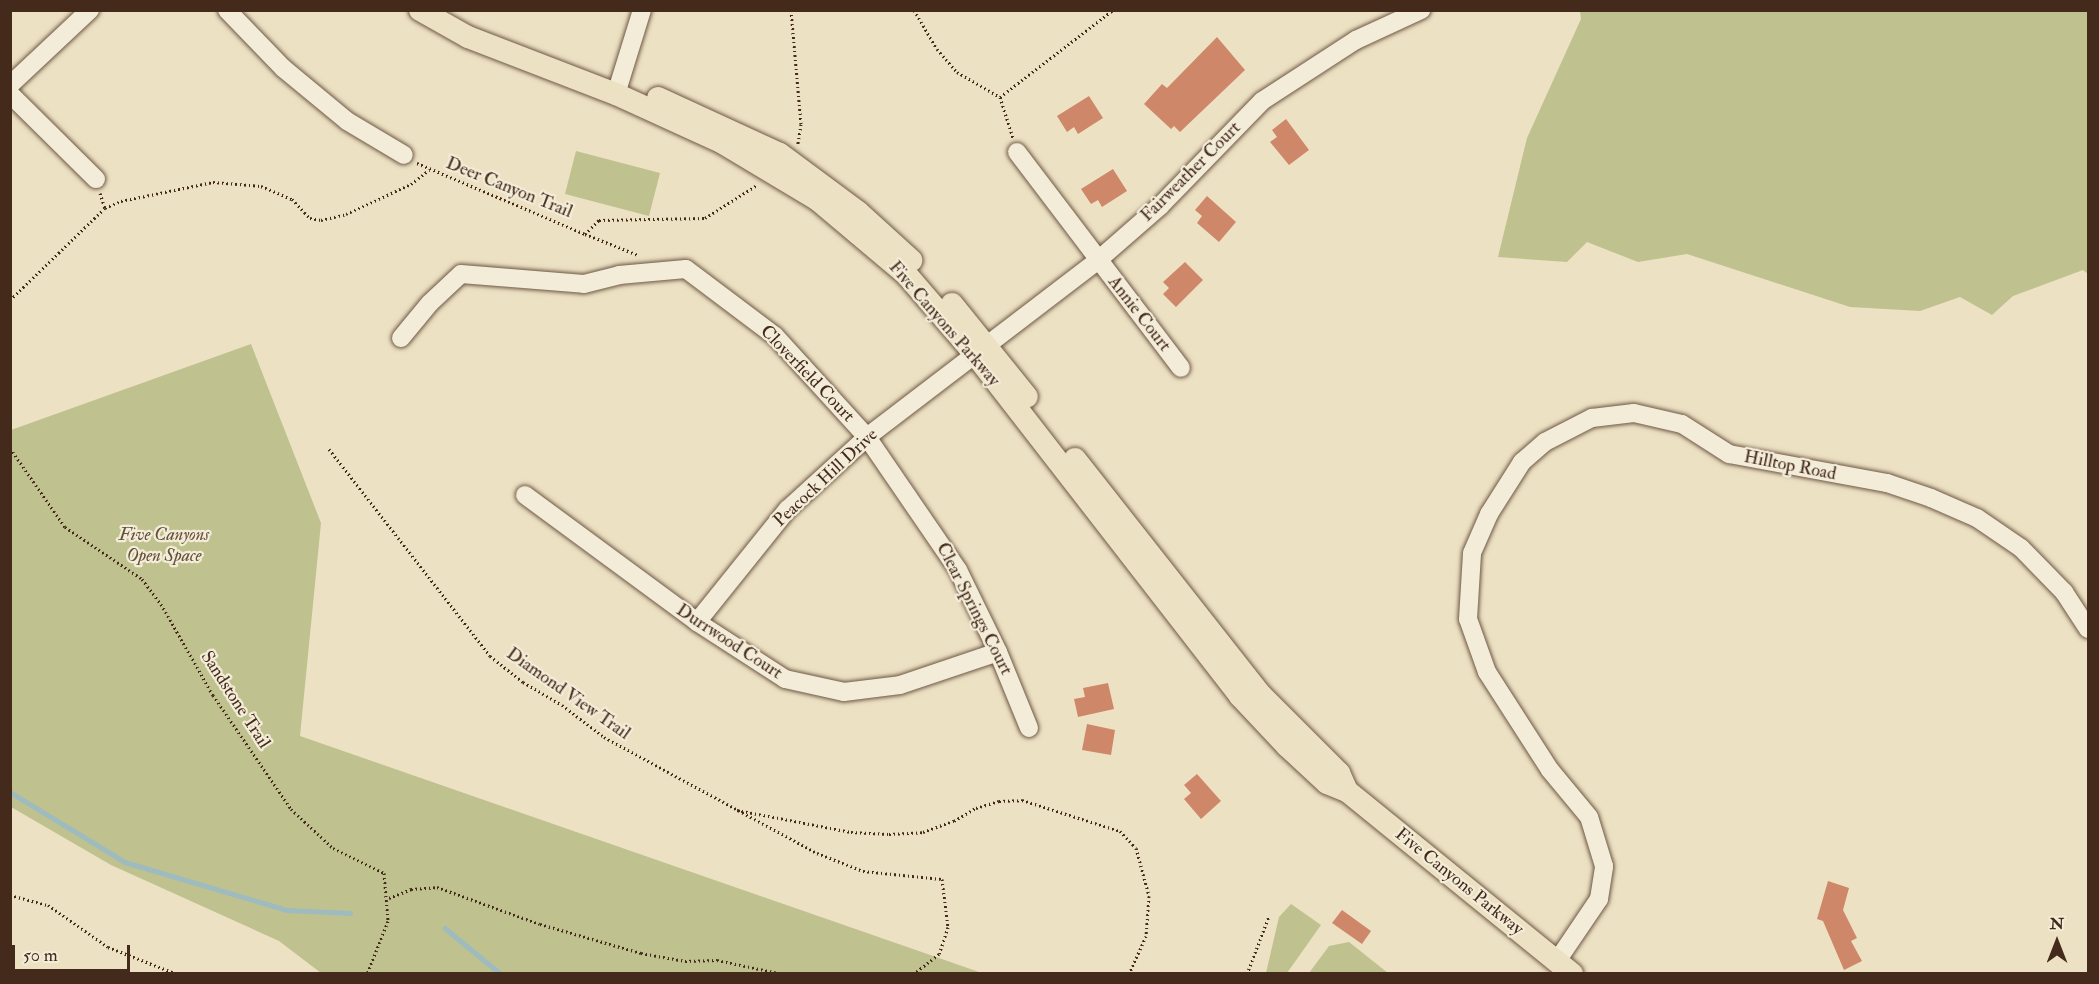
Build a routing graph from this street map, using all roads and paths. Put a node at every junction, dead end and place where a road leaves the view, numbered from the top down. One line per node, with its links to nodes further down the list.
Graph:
1 (90, 10): 10 (street)
2 (227, 10): 15 (street)
3 (420, 10): 11 (main road, Five Canyons Parkway)
4 (449, 10): 11 (main road, Five Canyons Parkway)
5 (642, 10): 11 (street)
6 (791, 10): 16 (path, Deer Canyon Trail)
7 (914, 10): 13 (path)
8 (1113, 10): 13 (path)
9 (1420, 10): 21 (street, Fairweather Court)
10 (10, 85)
11 (618, 89): 16 (main road, Five Canyons Parkway)
12 (10, 94): 18 (street)
13 (1000, 97): 14 (path)
14 (1017, 152): 21 (street, Annie Court)
15 (404, 155): 17 (path, Deer Canyon Trail)
16 (774, 162): 19 (path, Deer Canyon Trail); 24 (main road, Five Canyons Parkway)
17 (429, 170): 19 (path, Deer Canyon Trail); 22 (path)
18 (96, 179)
19 (585, 234): 20 (path)
20 (642, 257)
21 (1097, 261): 24 (street, Fairweather Court); 25 (street, Annie Court)
22 (10, 300)
23 (400, 338): 26 (street, Cloverfield Court)
24 (981, 349): 26 (street, Peacock Hill Drive); 38 (main road, Five Canyons Parkway)
25 (1181, 368)
26 (867, 437): 30 (street, Peacock Hill Drive); 32 (street, Clear Springs Court)
27 (10, 448): 36 (path, Sandstone Trail)
28 (329, 449): 34 (path, Diamond View Trail)
29 (525, 495): 30 (street, Durrwood Court)
30 (697, 622): 32 (street, Durrwood Court)
31 (2088, 629): 38 (street, Hilltop Road)
32 (998, 652): 33 (street, Clear Springs Court)
33 (1029, 728)
34 (735, 810): 42 (path, Diamond View Trail); 43 (path, Diamond View Trail)
35 (10, 895): 39 (path)
36 (389, 898): 40 (path, Sandstone Trail); 41 (path)
37 (1269, 916): 44 (path)
38 (1564, 968)
39 (177, 974)
40 (367, 974)
41 (783, 974)
42 (913, 974)
43 (1129, 974)
44 (1247, 974)

